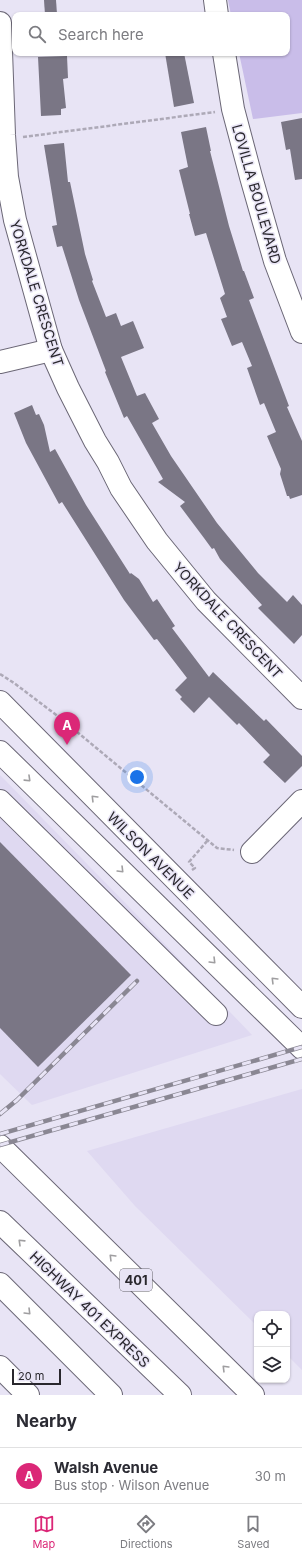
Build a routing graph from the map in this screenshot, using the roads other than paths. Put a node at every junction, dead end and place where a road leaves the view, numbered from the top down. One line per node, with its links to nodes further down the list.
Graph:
1 (215, 0): 2 (main road)
2 (217, 12)
3 (0, 23): 6 (main road, YORKDALE CRESCENT)
4 (224, 56): 5 (main road, LOVILLA BOULEVARD)
5 (302, 332)
6 (51, 350): 7 (main road); 8 (main road, YORKDALE CRESCENT)
7 (0, 362)
8 (302, 698)
9 (0, 702): 14 (main road, WILSON AVENUE, one-way to 9)
10 (0, 752): 16 (main road, one-way to 16)
11 (0, 801): 15 (main road)
12 (302, 801): 13 (main road)
13 (252, 852)
14 (302, 1007)
15 (216, 1014)
16 (302, 1048)
17 (0, 1146): 24 (main road, 401, one-way to 17)
18 (0, 1222): 23 (main road, HIGHWAY 401 EXPRESS, one-way to 18)
19 (0, 1284): 22 (main road, one-way to 22)
20 (0, 1367): 21 (main road)
21 (28, 1395)
22 (111, 1395)
23 (180, 1395)
24 (253, 1395)

